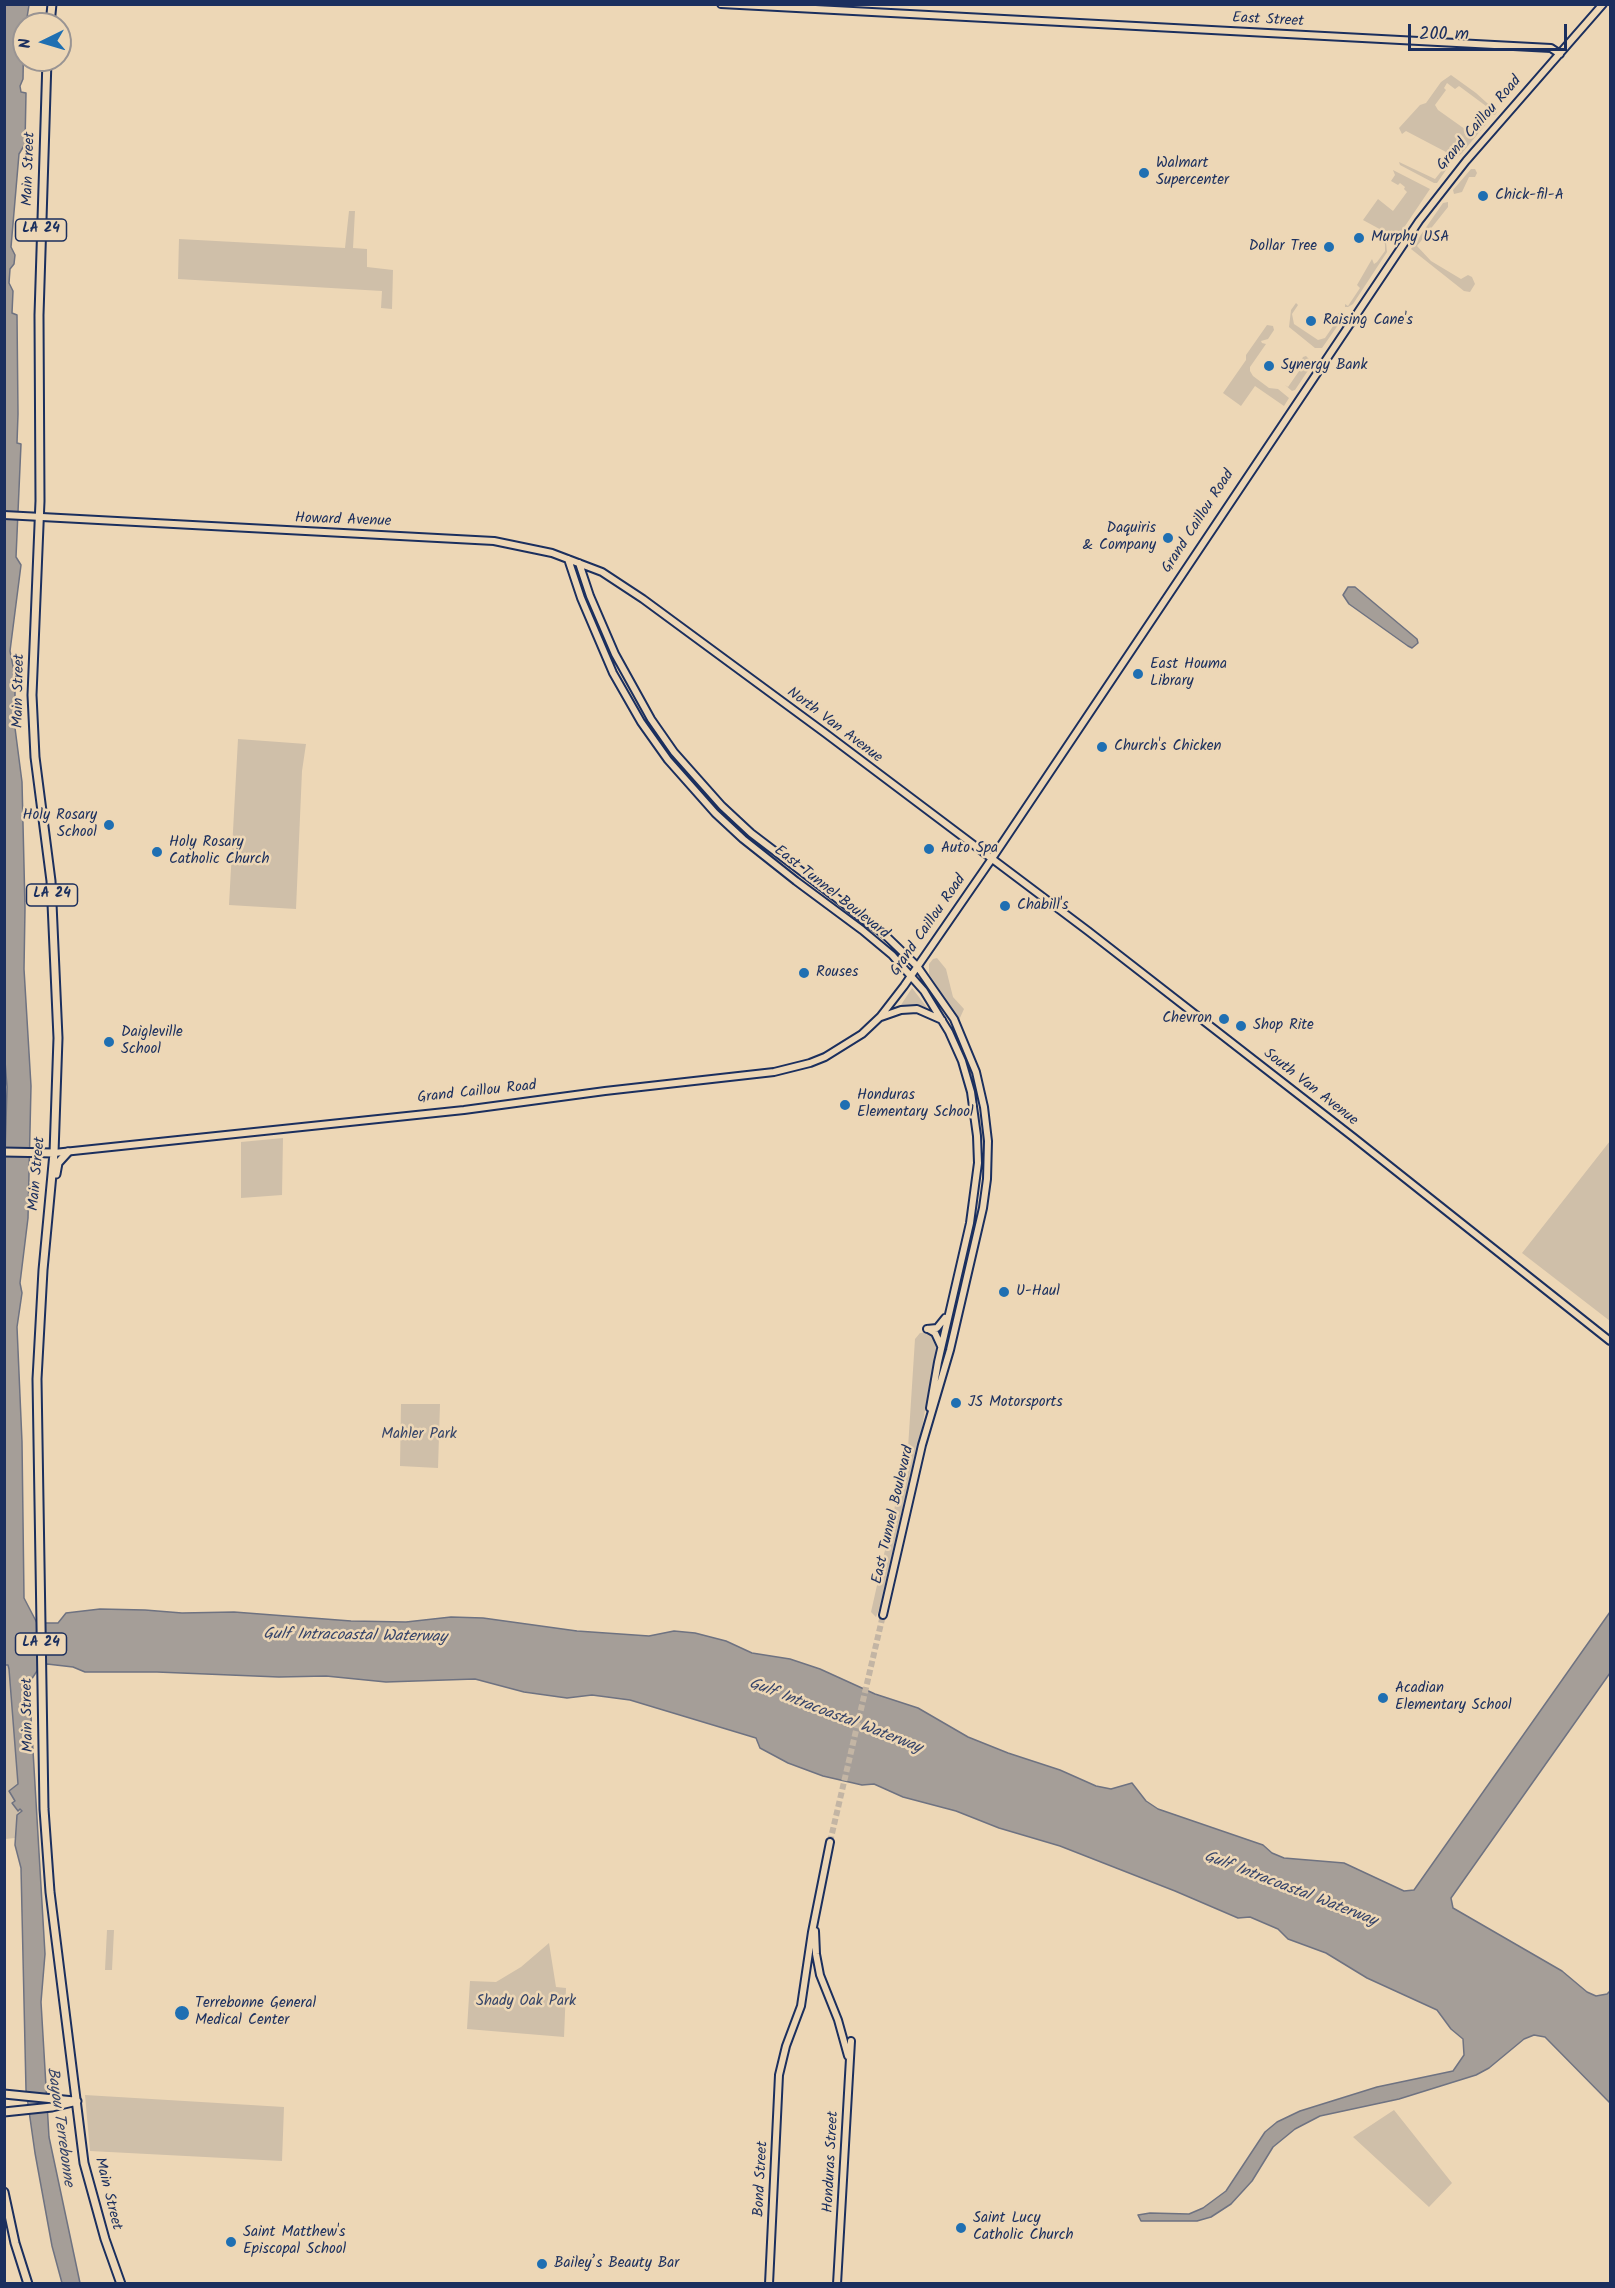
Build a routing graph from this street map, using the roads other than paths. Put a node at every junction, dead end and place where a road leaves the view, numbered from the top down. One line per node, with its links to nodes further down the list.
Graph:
1 (722, 4): 3 (main road, East Street)
2 (1603, 4): 3 (main road, Grand Caillou Road)
3 (1560, 54): 10 (main road, Grand Caillou Road)
4 (47, 72): 6 (main road, Main Street / LA 24)
5 (4, 515): 6 (main road, Howard Avenue)
6 (40, 517): 7 (main road, Howard Avenue); 17 (main road, Main Street / LA 24)
7 (568, 560): 8 (main road, Howard Avenue); 12 (main road, East Tunnel Boulevard)
8 (579, 563): 9 (main road, Howard Avenue); 11 (main road, East Tunnel Boulevard)
9 (662, 613): 10 (main road, North Van Avenue)
10 (991, 860): 11 (main road, Grand Caillou Road); 24 (main road, South Van Avenue)
11 (917, 966): 12 (main road, Grand Caillou Road); 20 (main road, East Tunnel Boulevard)
12 (911, 975): 13 (main road, Grand Caillou Road); 14 (main road, East Tunnel Boulevard)
13 (880, 1017): 14 (main road); 16 (main road, Grand Caillou Road)
14 (943, 1020): 19 (main road, East Tunnel Boulevard)
15 (4, 1152): 17 (main road, Grand Caillou Road)
16 (68, 1152): 17 (main road, Grand Caillou Road); 18 (main road)
17 (54, 1153): 18 (main road, Main Street / LA 24)
18 (52, 1178): 33 (main road, Main Street / LA 24)
19 (963, 1256): 20 (main road); 21 (main road, East Tunnel Boulevard)
20 (968, 1275): 22 (main road, East Tunnel Boulevard)
21 (958, 1276): 22 (main road); 23 (main road, East Tunnel Boulevard)
22 (964, 1292): 26 (main road, East Tunnel Boulevard)
23 (949, 1312): 25 (main road, East Tunnel Boulevard); 25 (main road)
24 (1611, 1341)
25 (941, 1348): 26 (main road, East Tunnel Boulevard)
26 (928, 1420): 27 (main road, East Tunnel Boulevard)
27 (883, 1615)
28 (830, 1842): 29 (main road)
29 (815, 1918): 31 (main road); 38 (main road, Bond Street)
30 (851, 2041): 31 (main road, Honduras Street)
31 (849, 2069): 39 (main road, Honduras Street)
32 (4, 2094): 33 (main road)
33 (77, 2101): 34 (main road); 37 (main road, Main Street / LA 24)
34 (4, 2112)
35 (4, 2192): 36 (main road)
36 (28, 2283)
37 (122, 2283)
38 (769, 2283)
39 (837, 2283)

